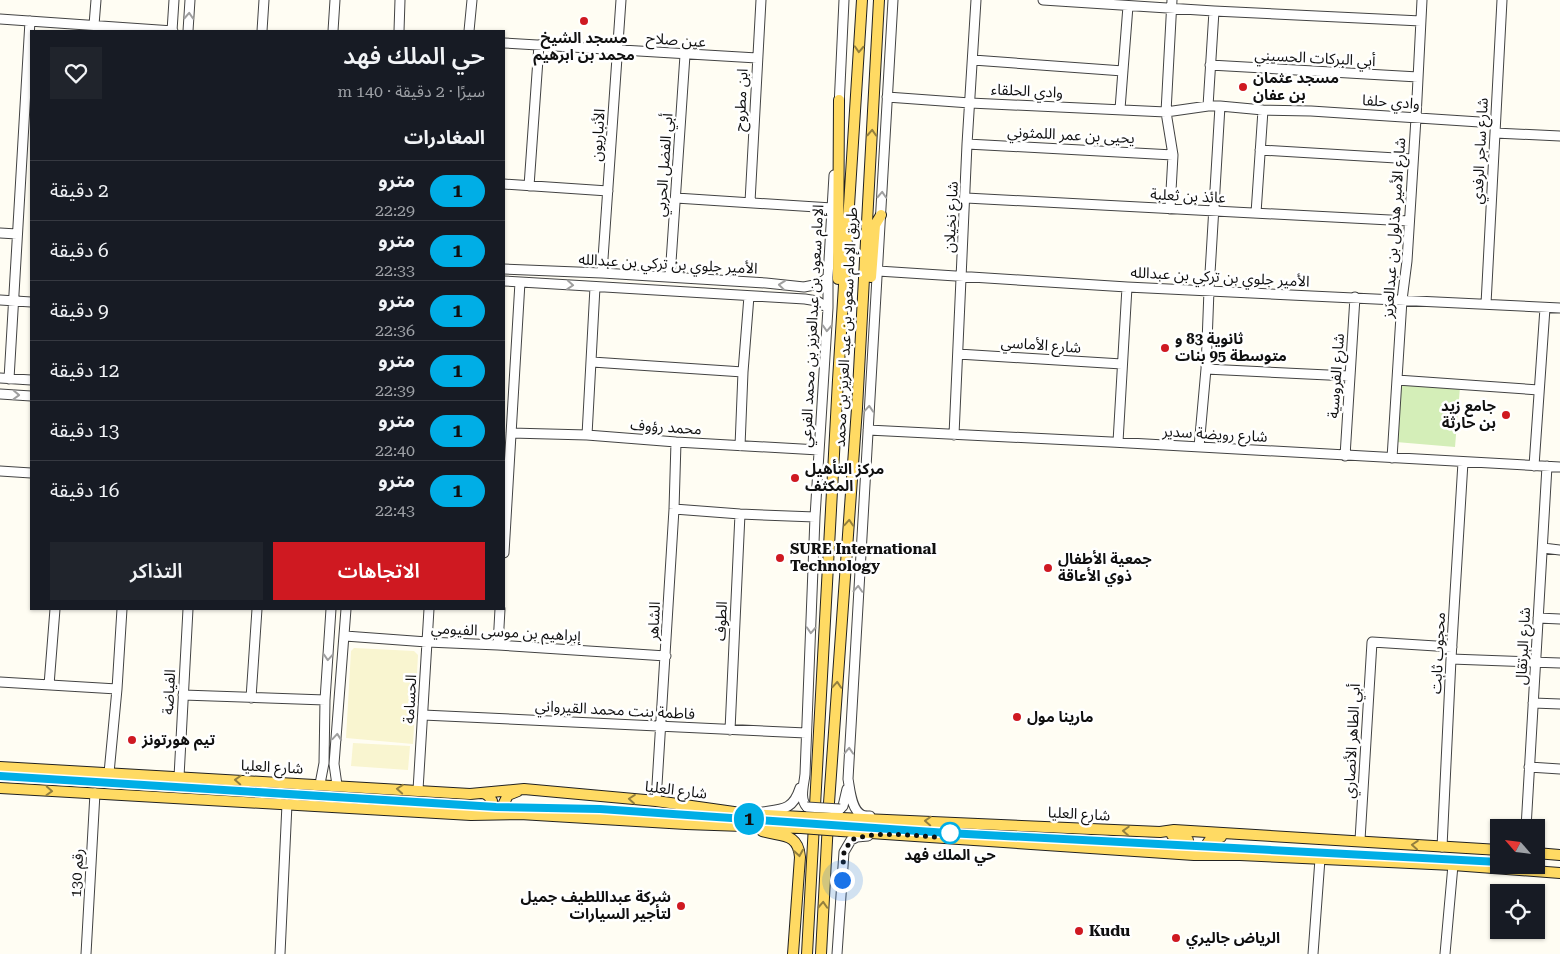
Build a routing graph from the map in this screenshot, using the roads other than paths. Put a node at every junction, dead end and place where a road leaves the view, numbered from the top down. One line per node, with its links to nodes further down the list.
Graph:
1 (96, 0): 24 (street)
2 (174, 0): 26 (street)
3 (190, 0): 27 (street, one-way to 3)
4 (264, 0): 28 (street)
5 (335, 0): 29 (street)
6 (400, 0): 30 (street)
7 (472, 0): 31 (street)
8 (621, 0): 34 (street, الأنباريون)
9 (761, 0): 36 (street, ابن مطروح)
10 (844, 0): 43 (street, الإمام سعود بن عبدالعزيز بن محمد الفرعي)
11 (862, 0): 110 (main road, طريق الإمام سعود بن عبد العزيز بن محمد, one-way to 110)
12 (879, 0): 99 (main road, طريق الإمام سعود بن عبد العزيز بن محمد, one-way to 12)
13 (893, 0): 42 (street)
14 (976, 0): 37 (street, شارع نخيلان)
15 (1044, 0): 19 (street)
16 (1422, 0): 23 (street, شارع الأمير هذلول بن عبدالعزيز)
17 (1502, 0): 51 (street, شارع ساجر الرفدي)
18 (1172, 4): 19 (street); 20 (street); 49 (street)
19 (1128, 6): 39 (street)
20 (1214, 11): 23 (street); 38 (street)
21 (0, 19): 22 (street)
22 (30, 21): 24 (street); 41 (street)
23 (1421, 21): 40 (street, شارع الأمير هذلول بن عبدالعزيز)
24 (94, 25): 25 (street)
25 (159, 30)
26 (172, 30)
27 (188, 30)
28 (262, 30)
29 (333, 30)
30 (398, 30)
31 (469, 30)
32 (505, 43): 33 (street, عين صلاح)
33 (539, 45): 34 (street, عين صلاح); 59 (street)
34 (617, 50): 35 (street, عين صلاح); 60 (street, الأنباريون)
35 (685, 55): 36 (street, عين صلاح); 61 (street, أبي الفضل الحربي)
36 (757, 58): 63 (street, ابن مطروح)
37 (973, 60): 39 (street); 44 (street, شارع نخيلان)
38 (1210, 65): 40 (street, أبي البركات الحسيني); 45 (street)
39 (1122, 71): 47 (street)
40 (1418, 78): 50 (street, شارع الأمير هذلول بن عبدالعزيز)
41 (28, 92): 71 (street)
42 (887, 97): 44 (street, وادي الحلقاء); 68 (street, one-way to 42)
43 (839, 100): 64 (street, الإمام سعود بن عبدالعزيز بن محمد الفرعي); 110 (main road)
44 (970, 103): 47 (street, وادي الحلقاء); 54 (street, شارع نخيلان)
45 (1208, 106): 46 (street, وادي حلفا); 49 (street, وادي حلفا)
46 (1220, 106): 48 (street, وادي حلفا); 66 (street)
47 (1120, 109): 49 (street, وادي الحلقاء)
48 (1263, 110): 50 (street, وادي حلفا); 55 (street)
49 (1166, 112): 56 (street)
50 (1416, 118): 51 (street, وادي حلفا); 57 (street, شارع الأمير هذلول بن عبدالعزيز)
51 (1495, 123): 52 (street, شارع ساجر الرفدي)
52 (1495, 133): 53 (street); 95 (street, شارع ساجر الرفدي)
53 (1560, 136)
54 (968, 144): 56 (street, يحيى بن عمر اللمثوني); 62 (street, شارع نخيلان)
55 (1260, 150): 57 (street); 67 (street)
56 (1173, 154): 65 (street)
57 (1413, 159): 69 (street, شارع الأمير هذلول بن عبدالعزيز)
58 (505, 184): 59 (street)
59 (530, 186): 60 (street)
60 (608, 190): 76 (street, الأنباريون)
61 (676, 198): 63 (street); 79 (street, أبي الفضل الحربي)
62 (966, 198): 65 (street, عائذ بن ثعلبة); 77 (street, شارع نخيلان)
63 (750, 202): 64 (street)
64 (832, 208): 78 (street, الإمام سعود بن عبدالعزيز بن محمد الفرعي)
65 (1170, 209): 66 (street, عائذ بن ثعلبة)
66 (1213, 212): 67 (street, عائذ بن ثعلبة); 87 (street)
67 (1256, 213): 69 (street, عائذ بن ثعلبة)
68 (881, 215): 73 (street); 99 (main road)
69 (1409, 221): 92 (street, شارع الأمير هذلول بن عبدالعزيز)
70 (0, 233): 71 (street)
71 (17, 234): 93 (street)
72 (505, 269): 74 (street, الأمير جلوي بن تركي بن عبدالله)
73 (878, 271): 77 (street, الأمير جلوي بن تركي بن عبدالله); 115 (street, one-way to 73)
74 (542, 272): 75 (street, الأمير جلوي بن تركي بن عبدالله); 82 (street)
75 (552, 272): 76 (street, الأمير جلوي بن تركي بن عبدالله); 83 (street)
76 (602, 273): 79 (street, الأمير جلوي بن تركي بن عبدالله)
77 (962, 276): 86 (street, الأمير جلوي بن تركي بن عبدالله); 100 (street, شارع نخيلان)
78 (828, 277): 85 (street, الأمير جلوي بن تركي بن عبدالله); 96 (street, الإمام سعود بن عبدالعزيز بن محمد الفرعي)
79 (670, 278): 85 (street, الأمير جلوي بن تركي بن عبدالله, one-way to 79)
80 (505, 281): 81 (street, الأمير جلوي بن تركي بن عبدالله)
81 (520, 282): 82 (street, الأمير جلوي بن تركي بن عبدالله); 102 (street)
82 (541, 282): 83 (street, الأمير جلوي بن تركي بن عبدالله)
83 (551, 284): 84 (street, الأمير جلوي بن تركي بن عبدالله, one-way to 84)
84 (595, 287): 88 (street, الأمير جلوي بن تركي بن عبدالله); 103 (street)
85 (804, 287): 90 (street)
86 (1127, 287): 87 (street, الأمير جلوي بن تركي بن عبدالله); 104 (street)
87 (1208, 290): 89 (street, الأمير جلوي بن تركي بن عبدالله); 105 (street)
88 (750, 296): 90 (street, الأمير جلوي بن تركي بن عبدالله); 106 (street)
89 (1355, 297): 92 (street, الأمير جلوي بن تركي بن عبدالله); 107 (street, شارع الفروسية)
90 (805, 299): 96 (street, الأمير جلوي بن تركي بن عبدالله)
91 (0, 300): 93 (street)
92 (1402, 300): 95 (street, الأمير جلوي بن تركي بن عبدالله); 111 (street, شارع الأمير هذلول بن عبدالعزيز)
93 (13, 301): 94 (street); 108 (street)
94 (30, 302)
95 (1486, 304): 97 (street, الأمير جلوي بن تركي بن عبدالله)
96 (828, 308): 123 (street, الإمام سعود بن عبدالعزيز بن محمد الفرعي, one-way to 123)
97 (1545, 308): 98 (street, الأمير جلوي بن تركي بن عبدالله); 112 (street)
98 (1560, 308)
99 (861, 326): 211 (main road, طريق الإمام سعود بن عبد العزيز بن محمد, one-way to 99)
100 (958, 354): 104 (street, شارع الأماسي); 118 (street, شارع نخيلان)
101 (505, 358): 102 (street)
102 (515, 358): 116 (street)
103 (592, 362): 106 (street); 117 (street)
104 (1122, 364): 120 (street)
105 (1206, 369): 107 (street); 122 (street)
106 (743, 372): 121 (street)
107 (1349, 376): 124 (street, شارع الفروسية)
108 (4, 379): 109 (street)
109 (30, 380)
110 (838, 380): 210 (main road, طريق الإمام سعود بن عبد العزيز بن محمد)
111 (1397, 380): 112 (street); 125 (street, شارع الأمير هذلول بن عبدالعزيز)
112 (1539, 390): 127 (street)
113 (0, 394): 114 (street, one-way to 114)
114 (30, 396)
115 (868, 430): 118 (street, شارع رويضة سدير); 176 (street, one-way to 115)
116 (511, 433): 117 (street, محمد رؤوف); 135 (street)
117 (587, 435): 119 (street, محمد رؤوف)
118 (954, 435): 120 (street, شارع رويضة سدير)
119 (676, 442): 121 (street, محمد رؤوف); 132 (street, الشاهر)
120 (1118, 442): 122 (street, شارع رويضة سدير)
121 (740, 446): 123 (street, محمد رؤوف)
122 (1199, 447): 124 (street, شارع رويضة سدير)
123 (819, 450): 134 (street, الإمام سعود بن عبدالعزيز بن محمد الفرعي)
124 (1345, 456): 125 (street, شارع رويضة سدير)
125 (1392, 458): 126 (street, شارع رويضة سدير)
126 (1463, 462): 127 (street, شارع رويضة سدير); 151 (street, محجوب ثابت)
127 (1534, 466): 128 (street, شارع رويضة سدير)
128 (1547, 466): 129 (street, شارع رويضة سدير); 136 (street, شارع البرتقال)
129 (1560, 467)
130 (0, 471): 131 (street)
131 (30, 473)
132 (674, 509): 133 (street); 152 (street, الشاهر)
133 (740, 514): 134 (street); 166 (street, الطوف)
134 (815, 517): 167 (street, الإمام سعود بن عبدالعزيز بن محمد الفرعي, one-way to 167)
135 (505, 536)
136 (1543, 548): 137 (street); 146 (street, شارع البرتقال)
137 (1560, 550)
138 (55, 610): 157 (street)
139 (122, 610): 158 (street)
140 (188, 610): 159 (street, الفياضة)
141 (257, 610): 160 (street)
142 (331, 610): 161 (street, one-way to 161)
143 (346, 610): 148 (street)
144 (429, 610): 149 (street, الحسامة)
145 (500, 610): 150 (street)
146 (1538, 618): 147 (street); 154 (street, شارع البرتقال)
147 (1560, 619)
148 (345, 636): 149 (street, إبراهيم بن موسى الفيومي); 169 (street, one-way to 148)
149 (427, 642): 150 (street, إبراهيم بن موسى الفيومي); 164 (street, الحسامة)
150 (498, 645): 152 (street, إبراهيم بن موسى الفيومي)
151 (1452, 647): 153 (street, محجوب ثابت); 197 (street, أبي الطاهر الأنصاري)
152 (666, 656): 165 (street, الشاهر)
153 (1451, 659): 154 (street); 198 (street, محجوب ثابت)
154 (1536, 663): 155 (street); 162 (street, شارع البرتقال)
155 (1560, 663)
156 (0, 682): 157 (street)
157 (49, 685): 158 (street)
158 (117, 690): 173 (street)
159 (183, 695): 160 (street); 175 (street, الفياضة)
160 (252, 698): 161 (street)
161 (325, 700): 168 (street)
162 (1533, 703): 163 (street); 171 (street, شارع البرتقال)
163 (1560, 704)
164 (423, 715): 165 (street, فاطمة بنت محمد القيرواني); 181 (street, الحسامة)
165 (661, 726): 166 (street, فاطمة بنت محمد القيرواني); 184 (street, الشاهر)
166 (730, 730): 167 (street, فاطمة بنت محمد القيرواني)
167 (806, 733): 174 (street, الإمام سعود بن عبدالعزيز بن محمد الفرعي)
168 (324, 763): 169 (street); 177 (street)
169 (334, 764): 178 (street)
170 (0, 767): 173 (main road, شارع العليا)
171 (1529, 768): 172 (street); 191 (street, شارع البرتقال)
172 (1560, 769)
173 (109, 773): 175 (main road, شارع العليا)
174 (805, 774): 186 (street); 188 (street)
175 (179, 777): 177 (main road, شارع العليا, one-way to 175)
176 (848, 779): 189 (street); 192 (street)
177 (320, 784): 178 (main road, شارع العليا)
178 (337, 785): 181 (main road, شارع العليا, one-way to 178)
179 (0, 788): 182 (main road, شارع العليا, one-way to 182)
180 (524, 789): 183 (main road, شارع العليا); 184 (main road, شارع العليا, one-way to 180); 187 (main road)
181 (418, 790): 183 (main road, شارع العليا)
182 (95, 793): 185 (main road, شارع العليا); 207 (street, رقم 130)
183 (470, 794): 190 (main road)
184 (656, 801): 188 (main road, شارع العليا)
185 (287, 804): 190 (main road, شارع العليا); 208 (street)
186 (804, 812): 188 (main road, شارع العليا); 189 (main road, شارع العليا, bridge)
187 (520, 814): 190 (main road, شارع العليا); 193 (main road, شارع العليا)
188 (748, 814)
189 (840, 814): 192 (main road, شارع العليا)
190 (471, 815)
191 (1526, 819)
192 (895, 820): 194 (main road, شارع العليا, one-way to 192)
193 (744, 826): 195 (main road, شارع العليا, bridge); 209 (main road, one-way to 209)
194 (1160, 832): 196 (main road, شارع العليا); 200 (main road)
195 (891, 834): 200 (main road, شارع العليا); 212 (street)
196 (1242, 834): 197 (main road, شارع العليا); 202 (main road)
197 (1360, 840): 198 (main road, شارع العليا, one-way to 197)
198 (1442, 847): 199 (main road, شارع العليا)
199 (1490, 850)
200 (1158, 852): 202 (main road, شارع العليا)
201 (1545, 854): 203 (main road)
202 (1240, 855): 204 (main road, شارع العليا)
203 (1560, 855)
204 (1320, 859): 205 (main road, شارع العليا); 213 (street)
205 (1453, 865): 206 (main road, شارع العليا); 214 (street)
206 (1560, 873)
207 (86, 954)
208 (280, 954)
209 (793, 954)
210 (807, 954)
211 (821, 954)
212 (837, 954)
213 (1313, 954)
214 (1445, 954)

